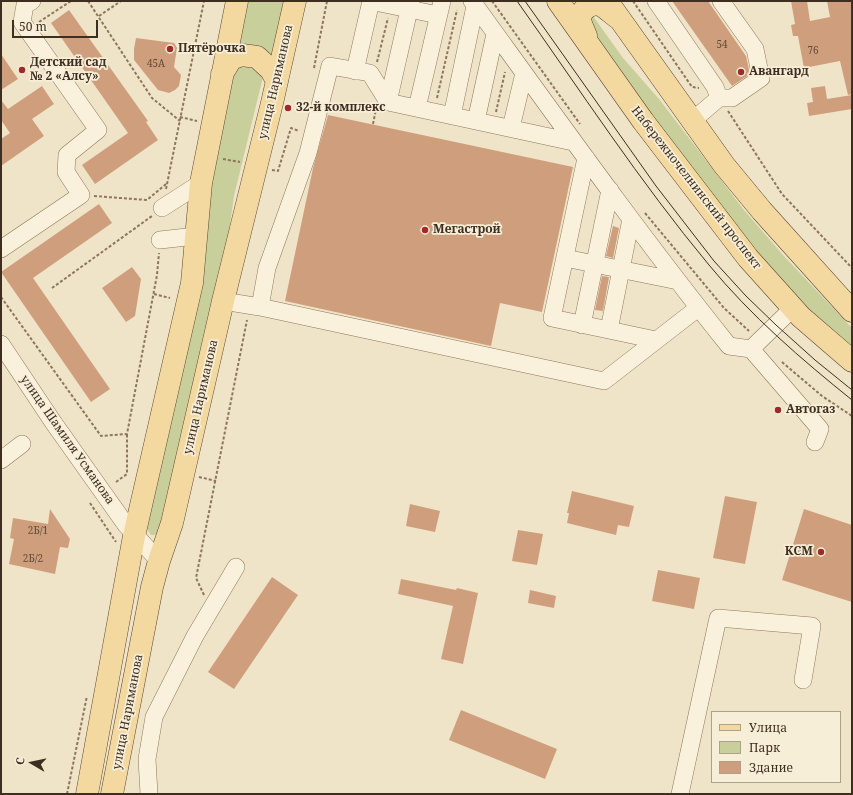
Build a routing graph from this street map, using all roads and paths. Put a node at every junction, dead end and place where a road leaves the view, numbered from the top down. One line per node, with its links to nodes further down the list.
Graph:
1 (71, 1): 20 (path)
2 (88, 1): 18 (path)
3 (121, 1): 18 (path)
4 (204, 1): 34 (path)
5 (237, 1): 27 (main road, улица Нариманова)
6 (371, 1): 15 (street); 25 (street)
7 (492, 1): 21 (path)
8 (558, 1): 23 (main road, Набережночелнинский проспект)
9 (607, 1): 19 (main road)
10 (633, 1): 29 (path)
11 (656, 1): 29 (street)
12 (721, 1): 29 (street)
13 (29, 2): 20 (street)
14 (298, 3): 28 (main road, улица Нариманова)
15 (410, 3): 17 (street); 30 (street)
16 (468, 5): 22 (street); 32 (path); 33 (street)
17 (440, 8): 31 (street)
18 (99, 16): 36 (path)
19 (621, 20): 23 (main road); 38 (main road)
20 (28, 30): 50 (street)
21 (514, 32): 24 (path); 42 (path)
22 (495, 34): 24 (street); 37 (street)
23 (589, 44): 68 (main road, Набережночелнинский проспект)
24 (509, 53): 26 (street); 39 (path)
25 (355, 70): 30 (street); 66 (street)
26 (524, 73): 40 (street); 42 (street)
27 (222, 74): 28 (main road); 48 (main road, улица Нариманова)
28 (277, 81): 65 (main road, улица Нариманова)
29 (719, 98): 38 (street); 58 (path)
30 (388, 102): 31 (street)
31 (417, 108): 32 (street)
32 (434, 112): 33 (street)
33 (452, 116): 37 (street)
34 (180, 117): 35 (path); 36 (path)
35 (188, 118)
36 (180, 121): 47 (path)
37 (476, 121): 39 (street)
38 (692, 121): 69 (main road)
39 (493, 124): 40 (street)
40 (511, 128): 42 (street)
41 (301, 131): 46 (path)
42 (579, 135): 44 (street)
43 (218, 157): 45 (path)
44 (586, 158): 49 (street); 56 (street)
45 (243, 163)
46 (269, 169)
47 (167, 183): 50 (path); 51 (path)
48 (201, 183): 51 (street); 53 (main road, улица Нариманова)
49 (610, 190): 52 (street); 57 (street)
50 (81, 195): 55 (street)
51 (162, 208): 61 (path)
52 (638, 216): 59 (street); 60 (street); 72 (path)
53 (196, 236): 54 (street); 87 (main road, улица Нариманова)
54 (160, 240): 62 (path)
55 (1, 249)
56 (565, 258): 57 (street); 70 (street)
57 (595, 264): 59 (street); 70 (street)
58 (852, 268)
59 (621, 270): 60 (street); 71 (street)
60 (678, 281): 67 (street)
61 (52, 288)
62 (154, 294): 64 (path); 79 (path)
63 (1, 297): 79 (path)
64 (170, 298)
65 (223, 301): 66 (street); 88 (main road, улица Нариманова)
66 (260, 307): 73 (street)
67 (698, 308): 73 (street); 75 (street)
68 (793, 308): 75 (street); 77 (main road, Набережночелнинский проспект)
69 (852, 312)
70 (582, 325): 71 (street)
71 (609, 330): 73 (street)
72 (750, 332)
73 (656, 340)
74 (1, 344): 87 (street, улица Шамиля Усманова)
75 (751, 349): 80 (street)
76 (778, 358): 78 (path)
77 (852, 361)
78 (852, 416)
79 (127, 434): 85 (path)
80 (815, 442)
81 (22, 444): 82 (street)
82 (1, 460)
83 (197, 477): 84 (path)
84 (216, 480)
85 (116, 482)
86 (90, 503): 87 (path)
87 (126, 540): 88 (street, улица Шамиля Усманова); 93 (main road, улица Нариманова)
88 (159, 561): 94 (main road, улица Нариманова)
89 (236, 567): 95 (street)
90 (802, 680): 96 (street)
91 (87, 693): 92 (path)
92 (67, 794)
93 (87, 794)
94 (112, 794)
95 (149, 794)
96 (680, 794)

